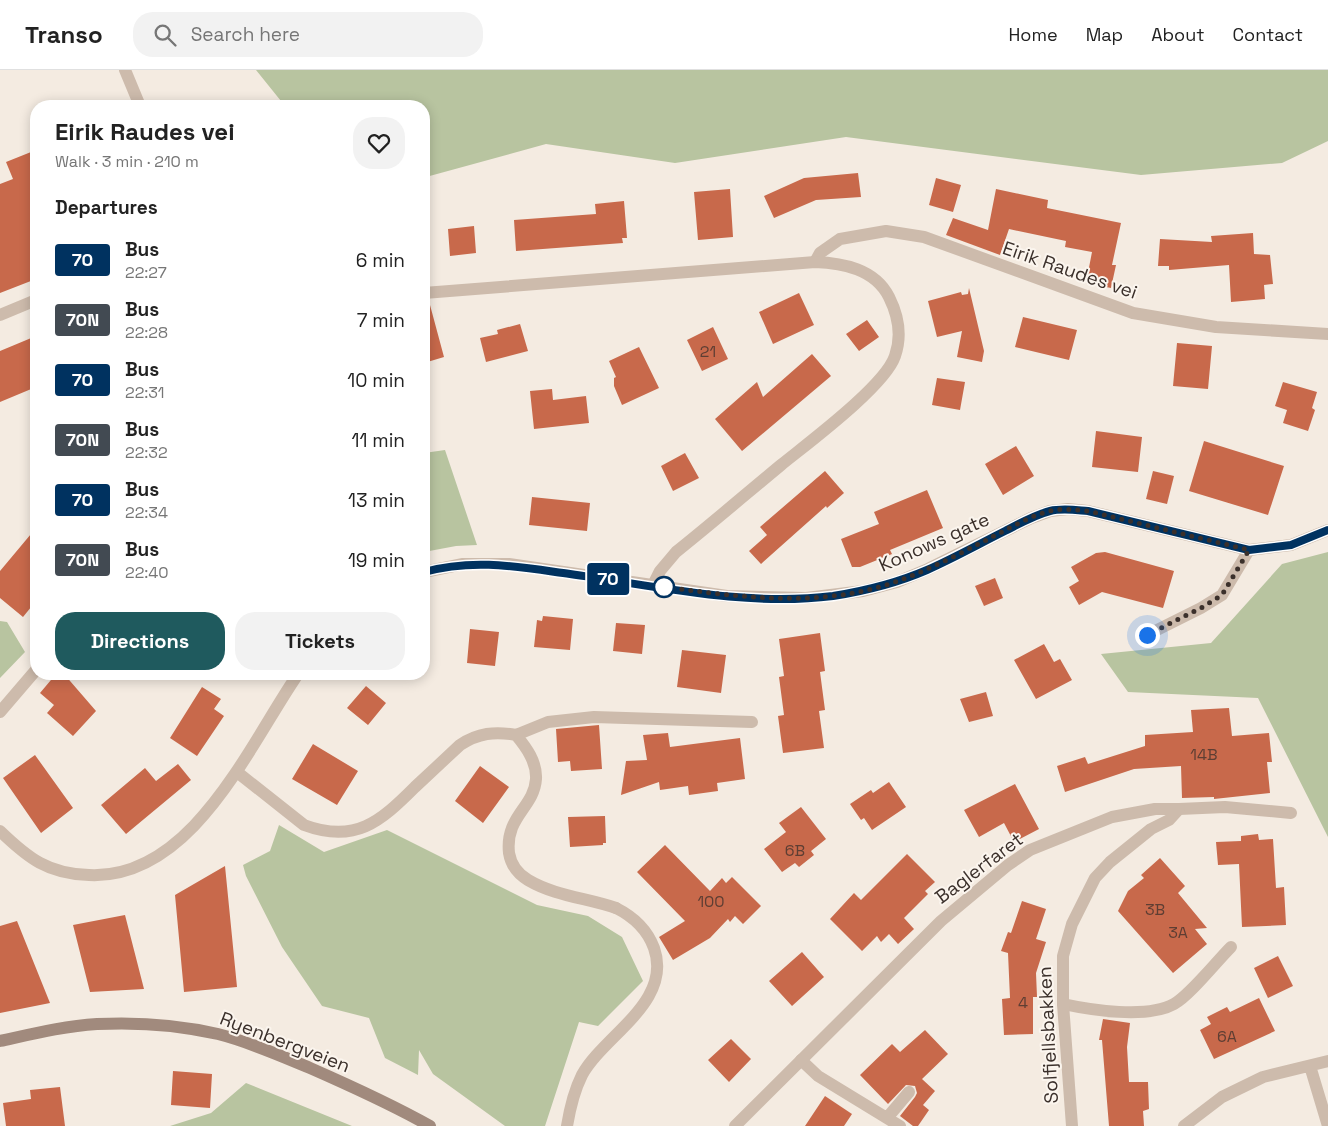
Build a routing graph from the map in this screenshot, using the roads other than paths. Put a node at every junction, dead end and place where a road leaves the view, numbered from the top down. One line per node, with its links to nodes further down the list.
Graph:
1 (125, 70): 2 (street)
2 (138, 100)
3 (814, 262): 4 (street); 7 (street, Eirik Raudes vei); 11 (street)
4 (430, 292)
5 (30, 303): 6 (street)
6 (0, 316)
7 (1328, 334)
8 (1328, 530): 9 (street, Konows gate)
9 (1249, 550): 11 (street, Konows gate); 12 (street)
10 (430, 571): 11 (street, Konows gate)
11 (653, 585)
12 (1147, 635)
13 (30, 677): 15 (street)
14 (294, 680): 18 (street)
15 (0, 712)
16 (752, 722): 17 (street)
17 (516, 735): 18 (street); 31 (street)
18 (237, 772): 21 (street)
19 (1179, 809): 20 (street, Baglerfaret); 23 (street, Solfjellsbakken); 25 (street, Baglerfaret)
20 (1291, 813)
21 (0, 831)
22 (1231, 947): 23 (street)
23 (1063, 1004): 33 (street, Solfjellsbakken)
24 (0, 1041): 30 (main road, Ryenbergveien)
25 (800, 1060): 29 (street); 32 (street, Baglerfaret)
26 (1328, 1061): 27 (street)
27 (1310, 1066): 34 (street); 35 (street)
28 (909, 1092): 29 (street)
29 (895, 1124)
30 (430, 1126)
31 (567, 1126)
32 (735, 1126)
33 (1072, 1126)
34 (1184, 1126)
35 (1328, 1126)

